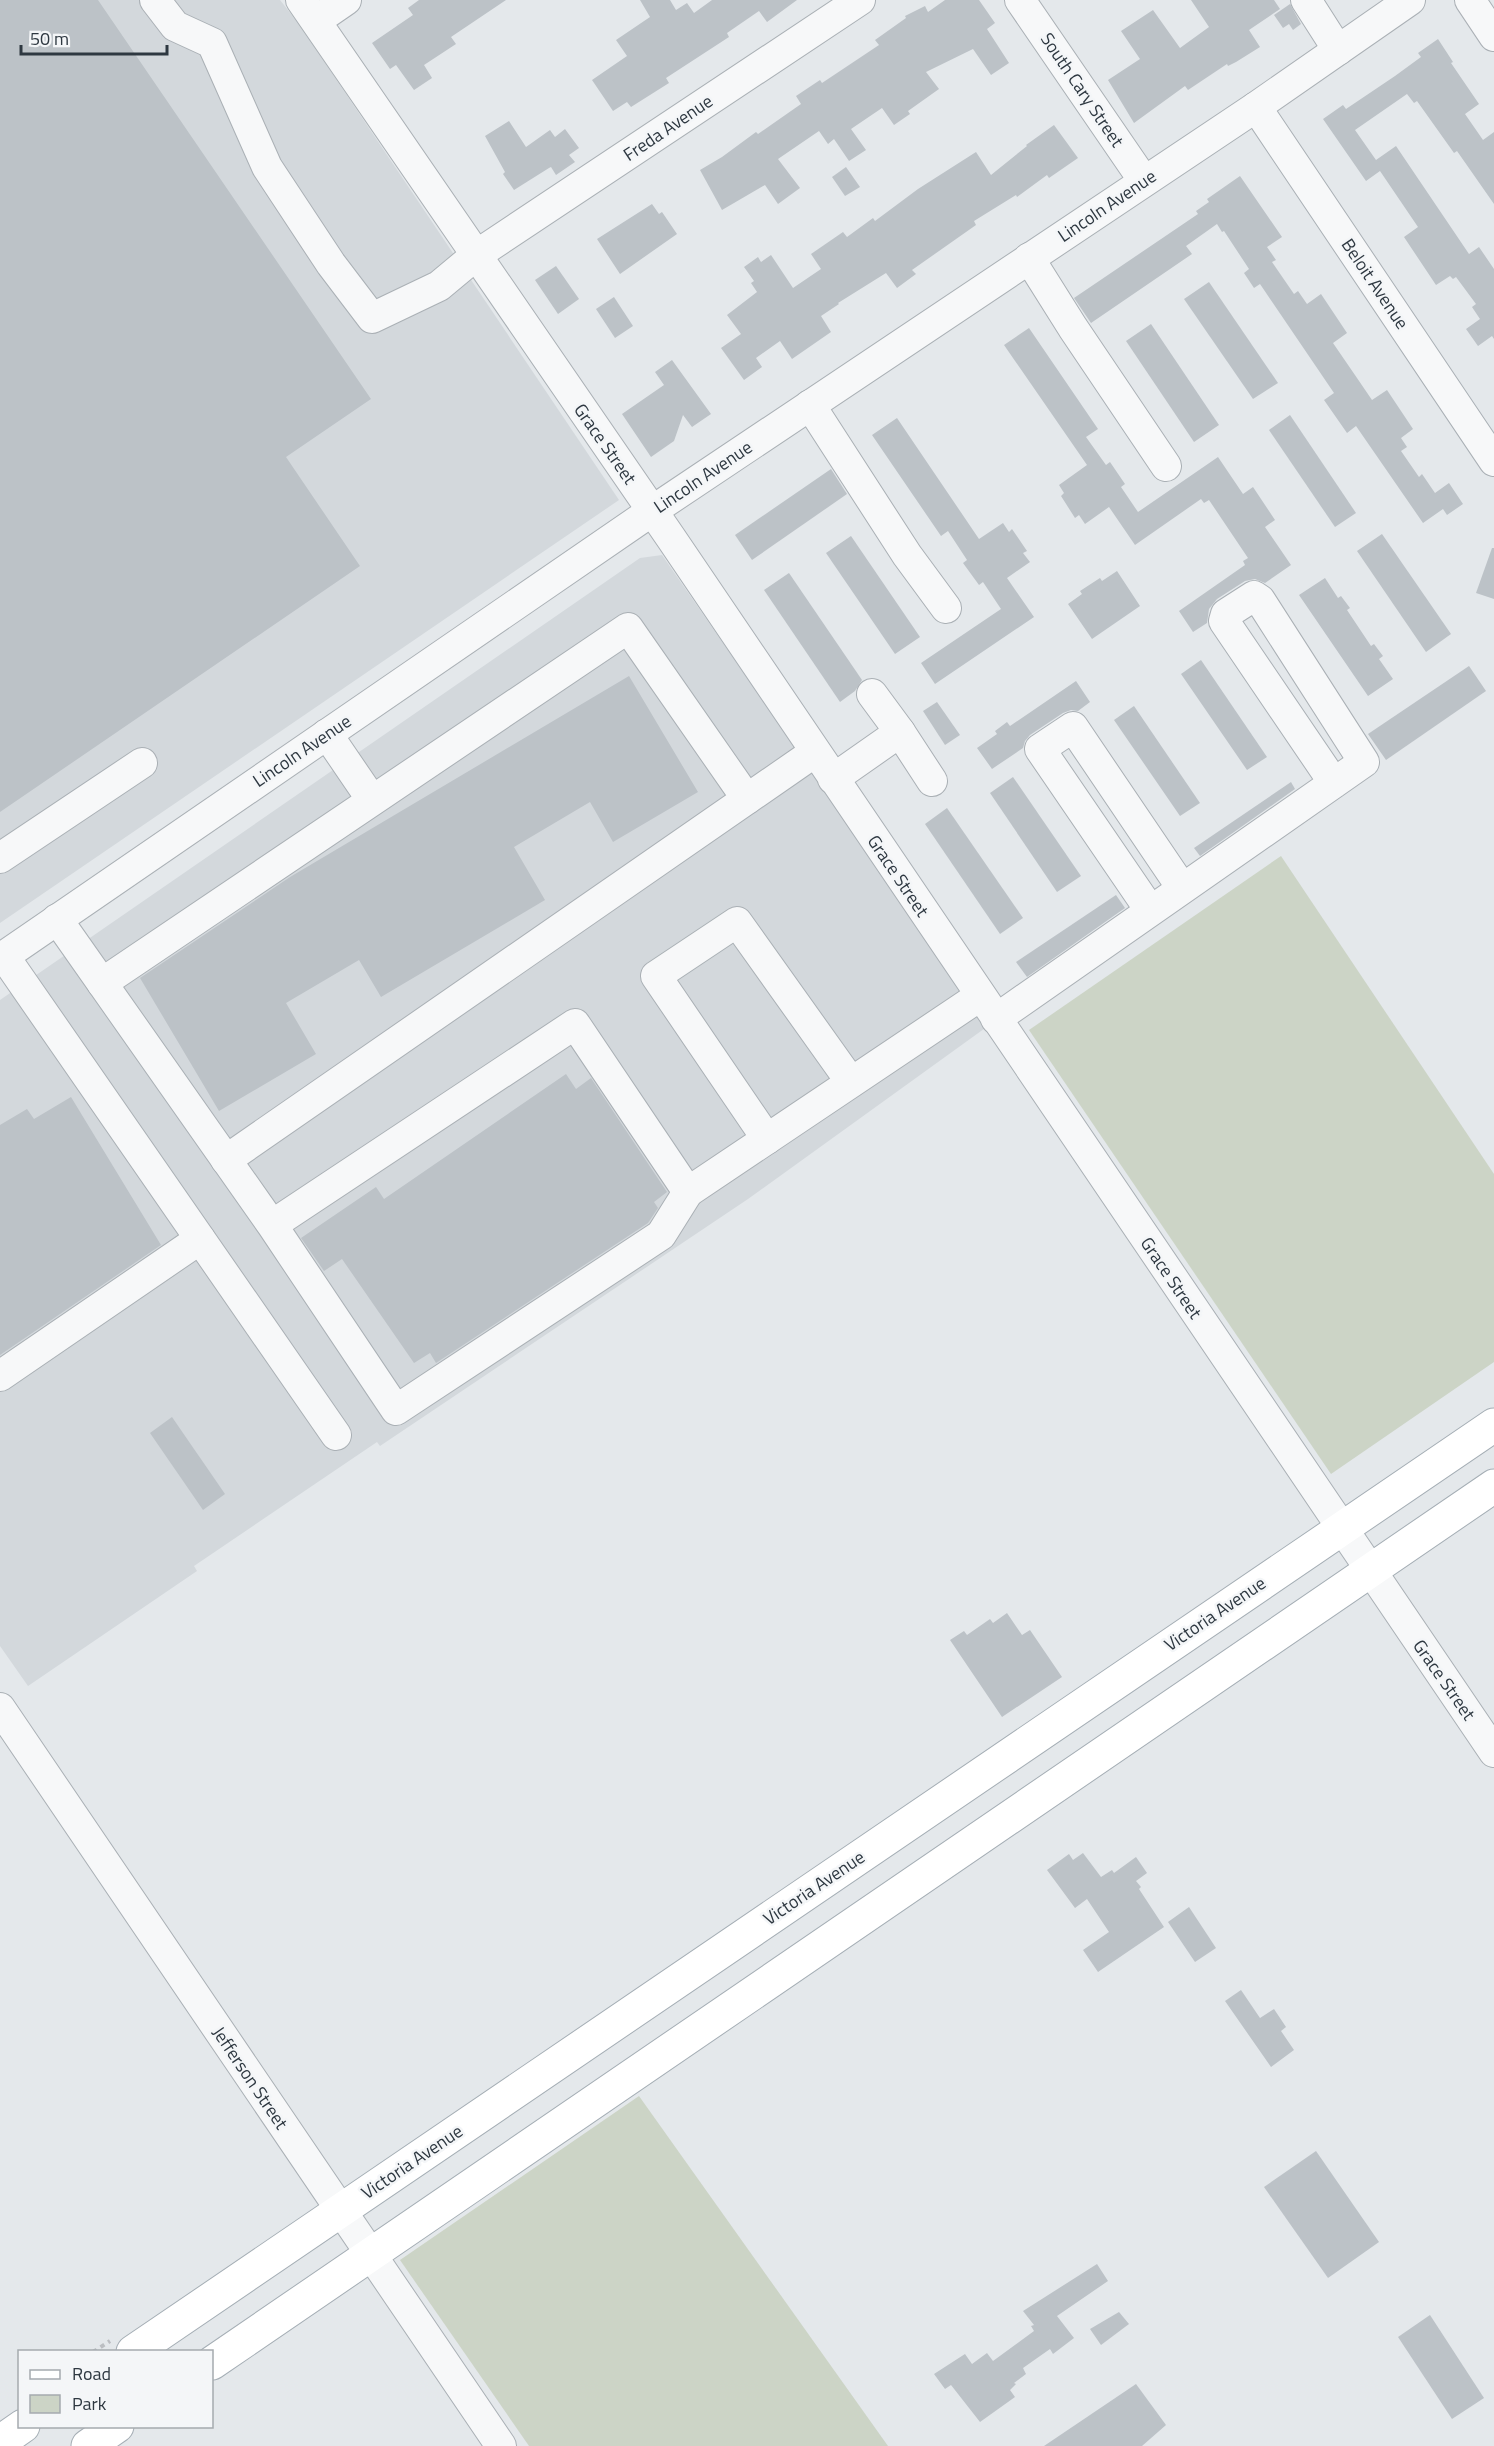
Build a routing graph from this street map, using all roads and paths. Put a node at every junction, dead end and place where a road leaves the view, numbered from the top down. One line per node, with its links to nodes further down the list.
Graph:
1 (155, 0): 13 (street, Freda Avenue)
2 (346, 0): 8 (street)
3 (860, 0): 13 (street, Freda Avenue)
4 (1020, 0): 12 (street, South Cary Street)
5 (1306, 0): 10 (street)
6 (1410, 0): 10 (street, Lincoln Avenue)
7 (1470, 0): 9 (street)
8 (309, 10): 13 (street, Grace Street)
9 (1494, 36)
10 (1338, 50): 11 (street, Lincoln Avenue)
11 (1256, 106): 12 (street, Lincoln Avenue); 16 (street, Beloit Avenue)
12 (1144, 181): 14 (street, Lincoln Avenue)
13 (475, 256): 18 (street, Grace Street)
14 (1029, 258): 15 (street, Lincoln Avenue); 17 (street)
15 (810, 405): 18 (street, Lincoln Avenue); 19 (street)
16 (1494, 461)
17 (1166, 466)
18 (652, 511): 22 (street, Lincoln Avenue); 23 (street, Grace Street)
19 (946, 608)
20 (872, 694): 21 (street)
21 (900, 732): 25 (street); 26 (street)
22 (327, 734): 29 (street); 33 (street, Lincoln Avenue)
23 (815, 752): 25 (street, Grace Street); 28 (street)
24 (142, 763): 30 (street)
25 (833, 779): 36 (street, Grace Street)
26 (932, 781)
27 (1334, 783): 27 (street); 31 (street)
28 (747, 799): 29 (street); 39 (street)
29 (372, 800): 35 (street)
30 (0, 858)
31 (1182, 888): 32 (street); 32 (street)
32 (1150, 910): 36 (street)
33 (57, 919): 34 (street, Lincoln Avenue); 35 (street)
34 (2, 957): 42 (street)
35 (102, 983): 39 (street)
36 (988, 1008): 37 (street); 47 (street, Grace Street)
37 (851, 1082): 38 (street); 38 (street)
38 (767, 1139): 40 (street)
39 (226, 1160): 41 (street)
40 (688, 1192): 41 (street); 41 (street)
41 (272, 1225)
42 (200, 1239): 43 (street); 45 (street)
43 (0, 1376)
44 (1494, 1425): 47 (main road, Victoria Avenue)
45 (336, 1435)
46 (1494, 1486): 48 (main road)
47 (1341, 1528): 48 (street, Grace Street); 51 (main road, Victoria Avenue)
48 (1370, 1571): 50 (street, Grace Street); 52 (main road)
49 (0, 1708): 51 (street, Jefferson Street)
50 (1494, 1752)
51 (341, 2210): 52 (street, Jefferson Street); 53 (main road, Victoria Avenue)
52 (371, 2255): 54 (main road); 59 (street, Jefferson Street)
53 (137, 2350)
54 (213, 2362)
55 (21, 2428): 57 (main road)
56 (115, 2428): 58 (main road)
57 (0, 2442)
58 (88, 2446)
59 (501, 2446)

